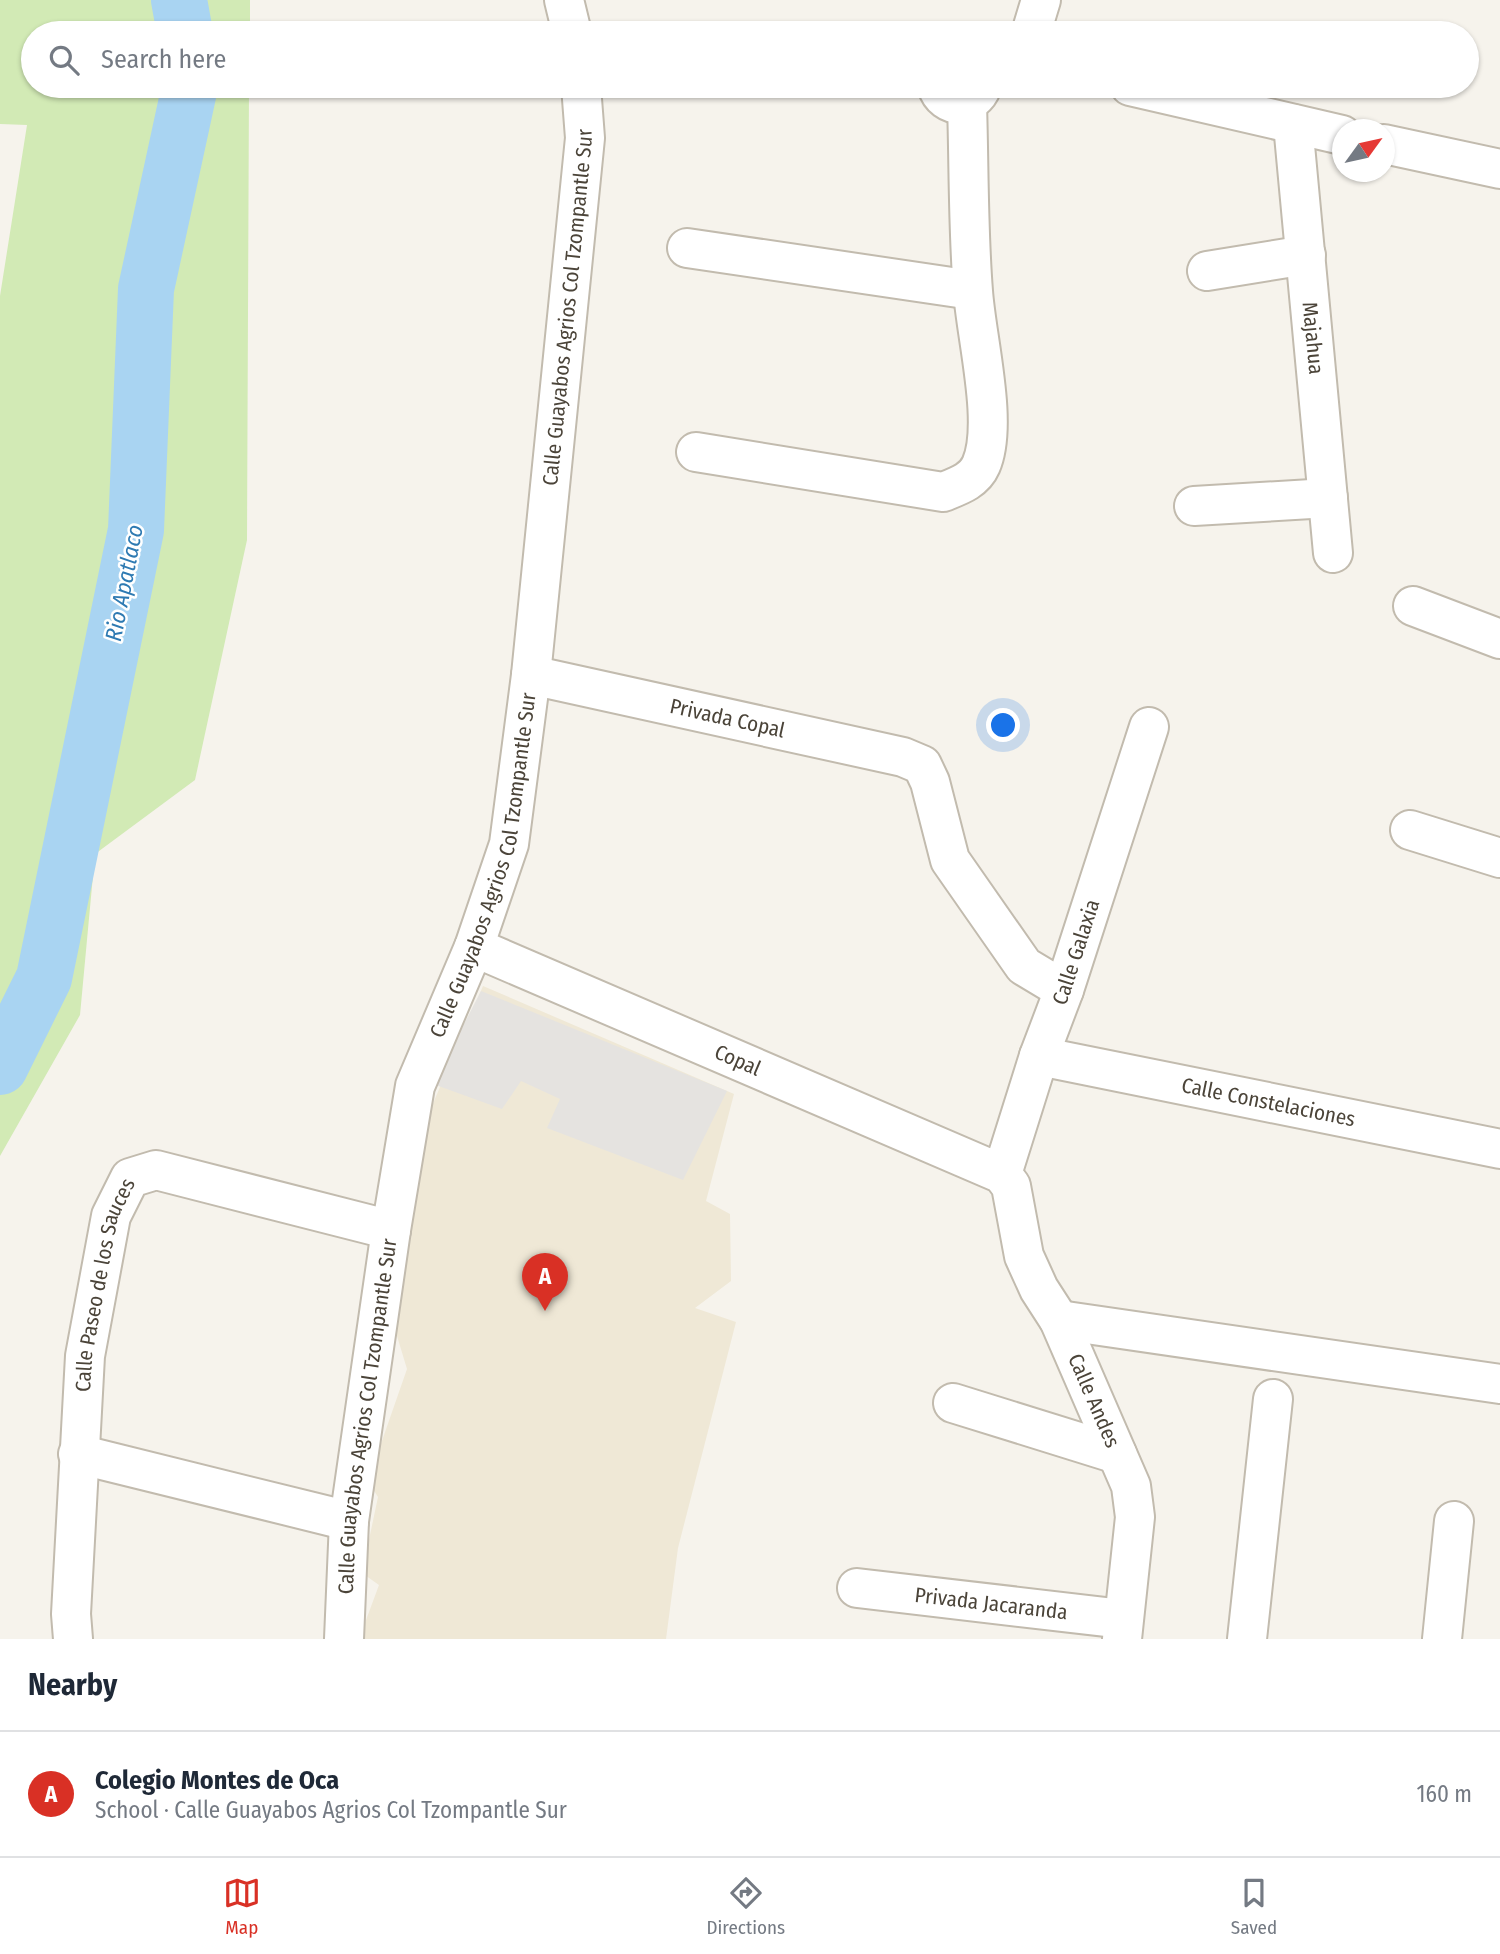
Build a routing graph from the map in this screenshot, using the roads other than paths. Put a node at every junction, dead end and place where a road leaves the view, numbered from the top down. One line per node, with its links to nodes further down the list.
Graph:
1 (564, 0): 3 (street)
2 (1041, 0): 4 (street)
3 (569, 21)
4 (1035, 21)
5 (582, 98): 22 (street, Calle Guayabos Agrios Col Tzompantle Sur)
6 (962, 98): 15 (street)
7 (1181, 98): 8 (street)
8 (1293, 124): 9 (street); 13 (street, Majahua)
9 (1332, 133)
10 (1395, 146): 11 (street)
11 (1500, 169)
12 (687, 248): 15 (street)
13 (1306, 255): 14 (street); 17 (street, Majahua)
14 (1207, 271)
15 (972, 290): 16 (street)
16 (696, 452)
17 (1328, 498): 18 (street); 19 (street, Majahua)
18 (1194, 506)
19 (1333, 553)
20 (1413, 606): 21 (street)
21 (1500, 639)
22 (531, 675): 26 (street, Calle Guayabos Agrios Col Tzompantle Sur); 27 (street, Privada Copal)
23 (1149, 727): 27 (street, Calle Galaxia)
24 (1410, 830): 25 (street)
25 (1500, 858)
26 (474, 947): 30 (street, Copal); 31 (street, Calle Guayabos Agrios Col Tzompantle Sur)
27 (1064, 990): 28 (street, Calle Galaxia)
28 (1039, 1056): 29 (street, Calle Constelaciones); 30 (street, Calle Galaxia)
29 (1500, 1149)
30 (1002, 1174): 32 (street, Calle Andes)
31 (391, 1230): 36 (street, Calle Paseo de los Sauces); 38 (street, Calle Guayabos Agrios Col Tzompantle Sur)
32 (1059, 1320): 33 (street); 37 (street, Calle Andes)
33 (1500, 1384)
34 (1273, 1399): 44 (street)
35 (953, 1403): 37 (street)
36 (78, 1454): 38 (street); 42 (street, Calle Paseo de los Sauces)
37 (1117, 1454): 41 (street, Calle Andes)
38 (349, 1521): 43 (street, Calle Guayabos Agrios Col Tzompantle Sur)
39 (1454, 1521): 45 (street)
40 (857, 1588): 41 (street, Privada Jacaranda)
41 (1123, 1629)
42 (73, 1639)
43 (344, 1639)
44 (1247, 1639)
45 (1442, 1639)

